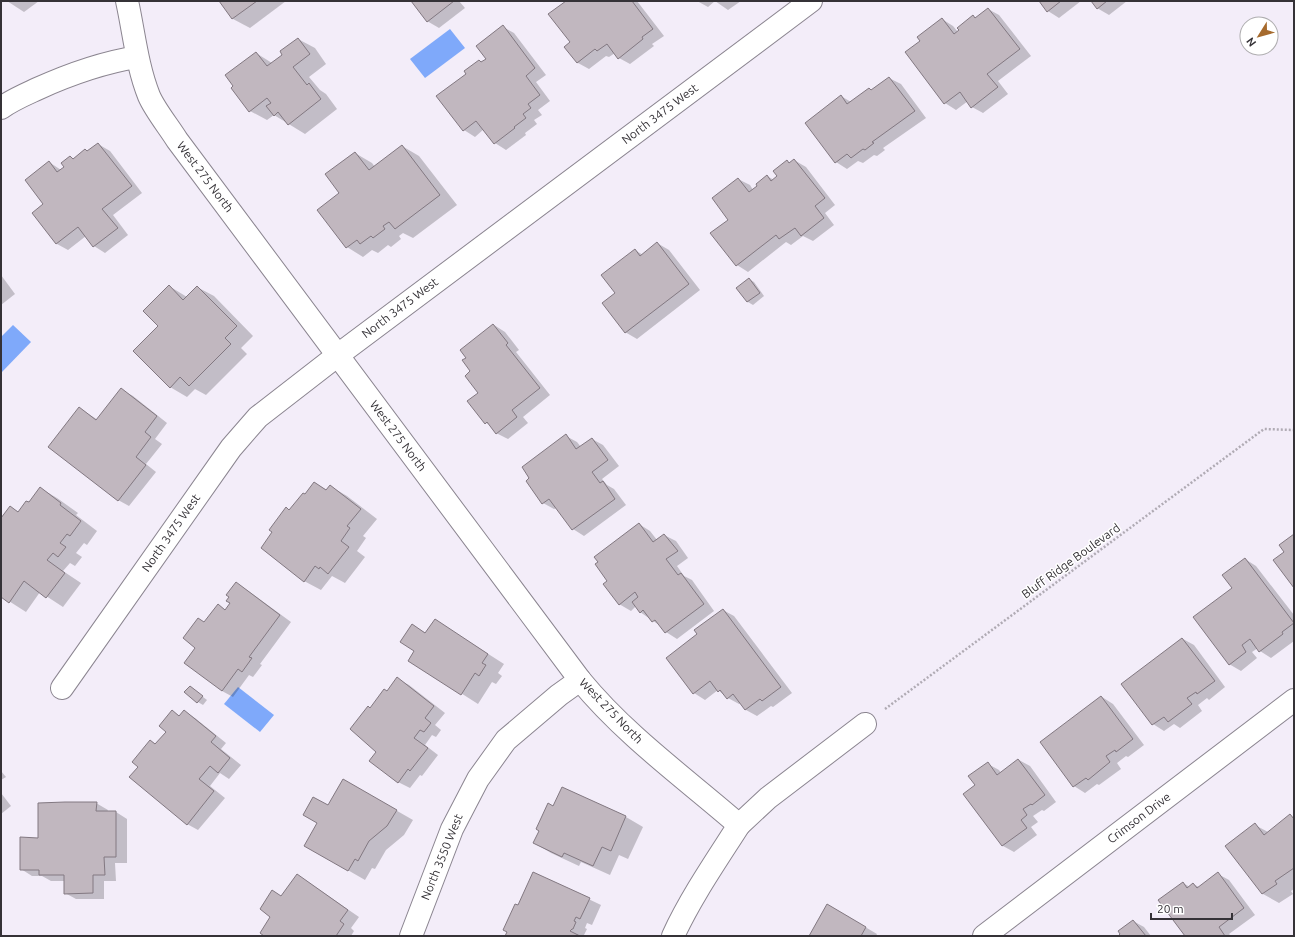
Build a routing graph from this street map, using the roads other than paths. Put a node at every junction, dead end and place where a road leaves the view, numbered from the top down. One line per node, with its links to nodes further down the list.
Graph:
1 (127, 1): 3 (street, West 275 North)
2 (811, 1): 5 (street, North 3475 West)
3 (137, 57): 4 (street); 5 (street, West 275 North)
4 (1, 108)
5 (338, 355): 6 (street, West 275 North); 7 (street, North 3475 West)
6 (580, 680): 10 (street, West 275 North); 11 (street, North 3550 West)
7 (62, 688)
8 (1294, 700): 13 (street, Crimson Drive)
9 (865, 724): 10 (street)
10 (739, 826): 12 (street)
11 (411, 936)
12 (673, 936)
13 (984, 936)

